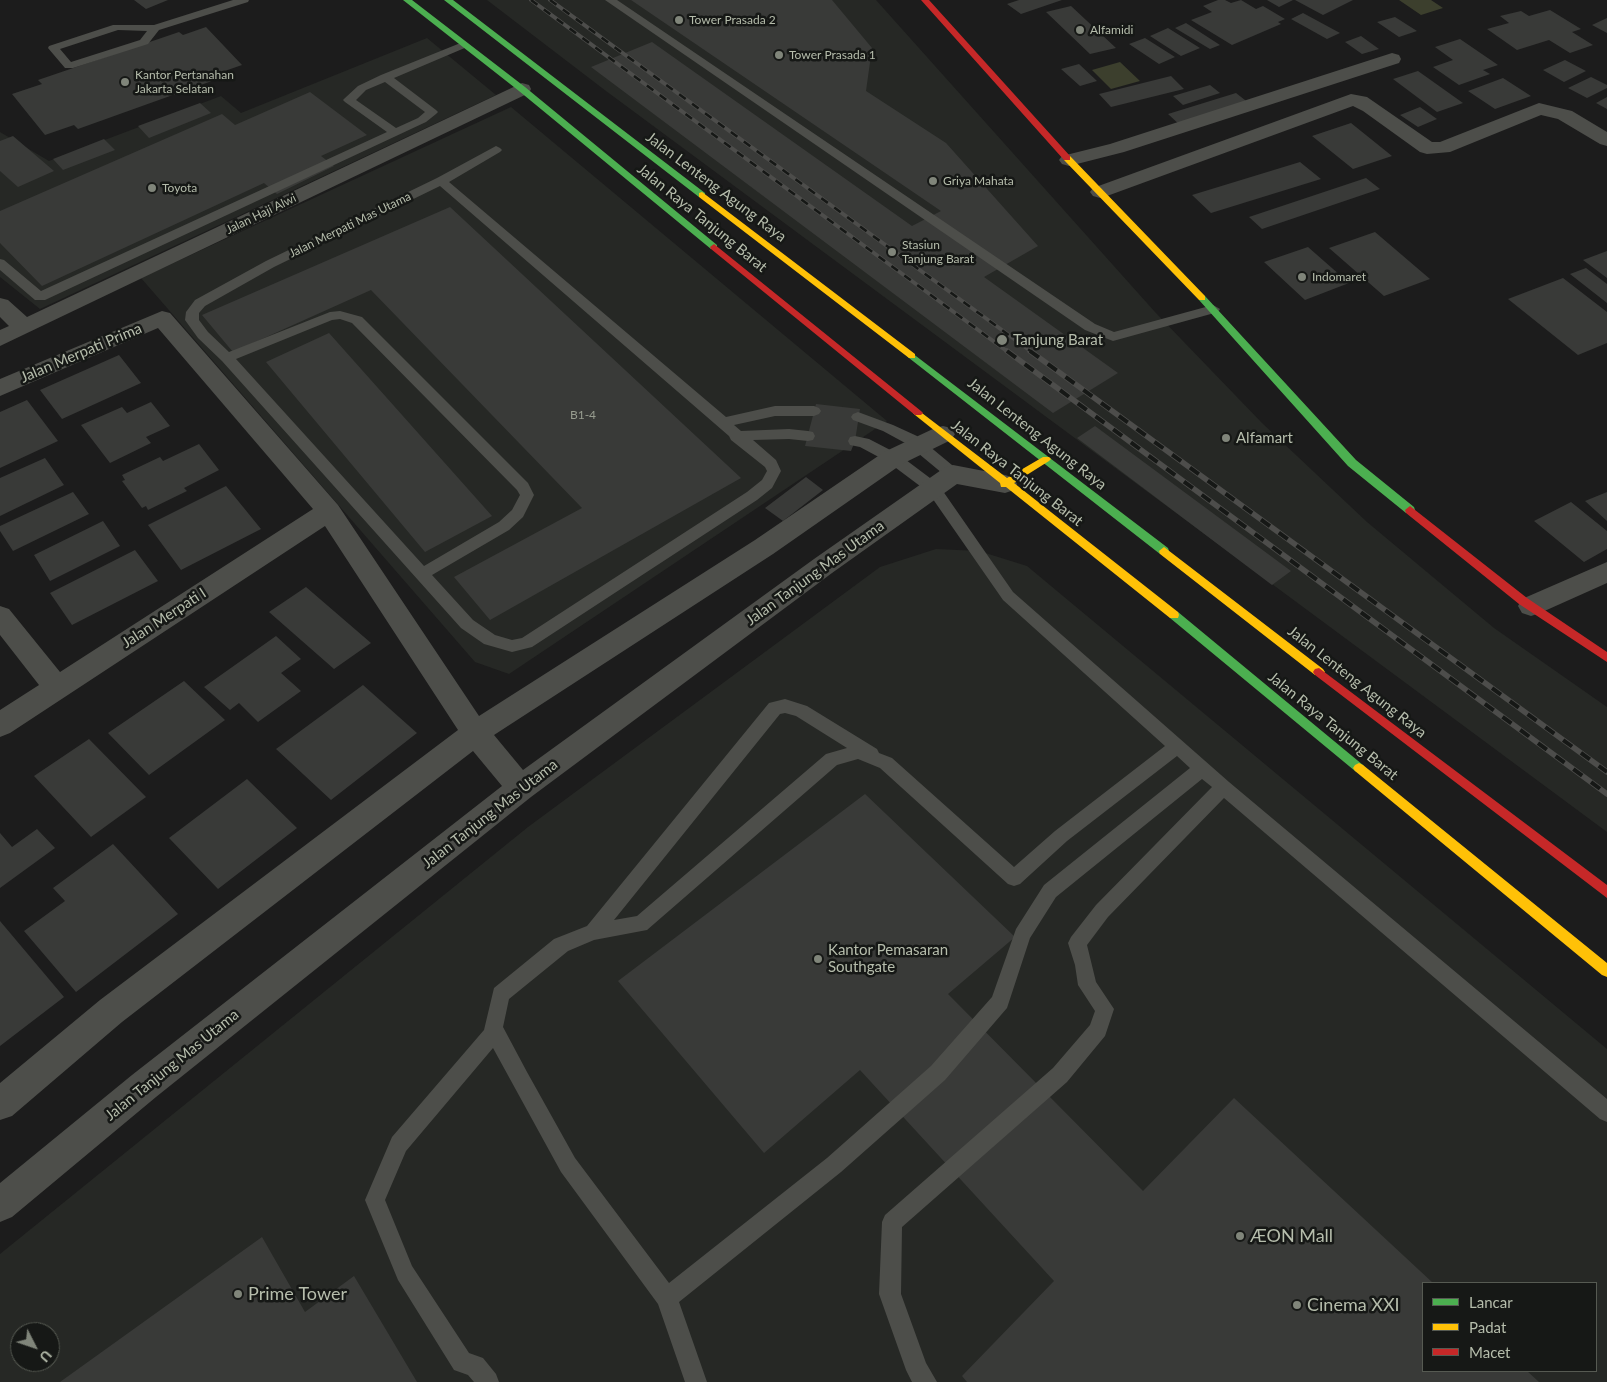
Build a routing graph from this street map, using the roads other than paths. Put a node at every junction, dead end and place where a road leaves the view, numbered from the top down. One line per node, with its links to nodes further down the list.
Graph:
1 (244, 0): 6 (lane)
2 (407, 0): 7 (main road, Jalan Raya Tanjung Barat)
3 (448, 0): 33 (main road, Jalan Lenteng Agung Raya)
4 (610, 0): 19 (lane)
5 (925, 0): 14 (main road)
6 (155, 28): 6 (lane)
7 (463, 44): 9 (lane); 10 (main road, Jalan Raya Tanjung Barat)
8 (1392, 59): 14 (street)
9 (385, 77): 11 (lane); 11 (lane)
10 (522, 89): 20 (street, Jalan Haji Alwi); 27 (main road, Jalan Raya Tanjung Barat)
11 (394, 132): 17 (lane)
12 (1607, 140): 16 (street)
13 (496, 150): 15 (lane, Jalan Merpati Mas Utama)
14 (1069, 160): 16 (main road)
15 (441, 181): 22 (lane, Jalan Merpati Mas Utama); 26 (lane)
16 (1100, 192): 19 (main road)
17 (0, 263)
18 (0, 304): 20 (street)
19 (1213, 309): 39 (main road)
20 (24, 326): 21 (street, Jalan Haji Alwi)
21 (0, 339)
22 (227, 358): 38 (lane); 38 (lane)
23 (0, 388): 36 (street, Jalan Merpati Prima)
24 (814, 412): 26 (lane)
25 (858, 417): 31 (lane)
26 (723, 423): 28 (lane)
27 (943, 434): 31 (street); 35 (main road, Jalan Raya Tanjung Barat)
28 (736, 436): 29 (lane); 38 (lane)
29 (808, 436)
30 (855, 441): 32 (lane)
31 (919, 446): 32 (street); 34 (lane)
32 (893, 458): 34 (lane); 44 (street)
33 (1046, 459): 35 (main road); 50 (main road, Jalan Lenteng Agung Raya)
34 (943, 481): 35 (street); 45 (lane); 49 (street, Jalan Tanjung Mas Utama)
35 (1005, 484): 52 (main road, Jalan Raya Tanjung Barat)
36 (329, 511): 42 (street, Jalan Merpati I); 44 (street)
37 (1607, 572): 39 (street)
38 (422, 574)
39 (1531, 606): 41 (main road)
40 (0, 616): 42 (street)
41 (1607, 658)
42 (57, 688): 43 (street, Jalan Merpati I)
43 (0, 725)
44 (475, 733): 49 (street); 54 (street)
45 (1177, 746): 46 (lane); 47 (lane)
46 (886, 763): 51 (lane); 51 (lane)
47 (1202, 769): 48 (lane); 57 (lane)
48 (1223, 787): 55 (lane); 60 (lane)
49 (521, 788): 56 (street, Jalan Tanjung Mas Utama)
50 (1607, 892)
51 (593, 932): 53 (lane)
52 (1607, 971)
53 (495, 1032): 57 (lane); 58 (lane)
54 (0, 1104)
55 (1607, 1112)
56 (0, 1206)
57 (667, 1298): 59 (lane)
58 (488, 1382)
59 (696, 1382)
60 (926, 1382)

